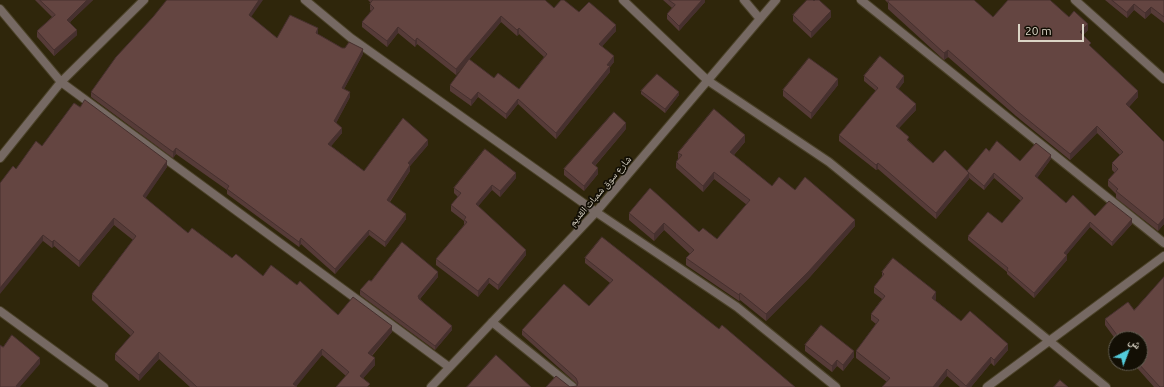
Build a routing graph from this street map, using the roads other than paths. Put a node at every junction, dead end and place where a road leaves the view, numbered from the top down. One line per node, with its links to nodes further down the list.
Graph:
1 (144, 0): 12 (street)
2 (304, 0): 14 (street)
3 (624, 0): 11 (street)
4 (744, 0): 9 (street)
5 (776, 0): 9 (street, شارع سوق شمبات القديم)
6 (861, 0): 15 (street)
7 (1075, 0): 10 (street)
8 (0, 9): 12 (street)
9 (760, 19): 11 (street, شارع سوق شمبات القديم)
10 (1164, 79)
11 (707, 80): 14 (street, شارع سوق شمبات القديم); 19 (street)
12 (61, 82): 13 (street); 20 (street)
13 (0, 158)
14 (596, 212): 18 (street, شارع سوق شمبات القديم); 24 (street)
15 (1164, 243)
16 (1164, 256): 19 (street)
17 (0, 311): 21 (street)
18 (492, 322): 20 (street, شارع سوق شمبات القديم); 23 (street)
19 (1050, 340): 25 (street); 26 (street)
20 (448, 367): 22 (street, شارع سوق شمبات القديم)
21 (104, 387)
22 (430, 387)
23 (574, 387)
24 (836, 387)
25 (987, 387)
26 (1106, 387)

